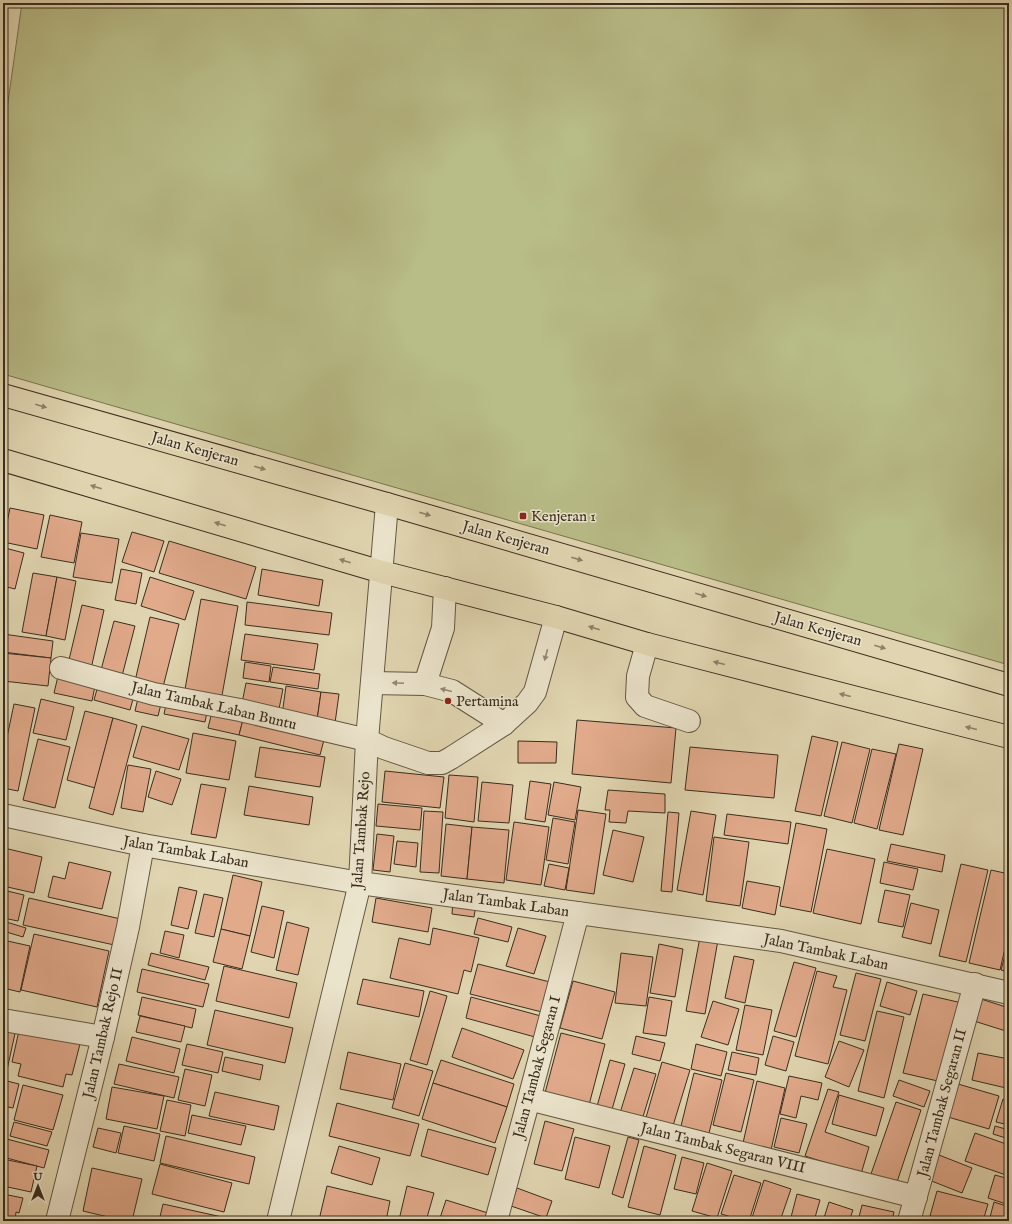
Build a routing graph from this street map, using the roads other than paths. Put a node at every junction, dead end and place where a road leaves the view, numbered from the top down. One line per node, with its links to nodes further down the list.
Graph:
1 (3, 395): 3 (highway, Jalan Kenjeran, one-way to 3)
2 (3, 460): 4 (highway, one-way to 2)
3 (388, 504): 4 (street, Jalan Tambak Rejo); 11 (highway, Jalan Kenjeran, one-way to 11)
4 (382, 572): 5 (highway); 9 (street, Jalan Tambak Rejo)
5 (445, 588): 6 (highway); 10 (street)
6 (556, 617): 7 (highway, one-way to 6); 13 (street, Jalan Tambak Laban Buntu, one-way to 13)
7 (647, 644): 12 (street); 14 (highway, one-way to 7)
8 (61, 668): 15 (street, Jalan Tambak Laban Buntu)
9 (372, 683): 10 (street, one-way to 9); 15 (street, Jalan Tambak Rejo)
10 (425, 684): 13 (street, one-way to 10)
11 (1009, 685)
12 (689, 721)
13 (504, 724): 15 (street, Jalan Tambak Laban Buntu)
14 (1009, 738)
15 (367, 740): 18 (street, Jalan Tambak Rejo)
16 (3, 815): 17 (street, Jalan Tambak Laban)
17 (143, 844): 18 (street, Jalan Tambak Laban); 23 (street, Jalan Tambak Rejo II)
18 (360, 882): 19 (street, Jalan Tambak Laban); 27 (street, Jalan Tambak Rejo)
19 (578, 912): 20 (street, Jalan Tambak Laban); 24 (street, Jalan Tambak Segaran I)
20 (975, 984): 21 (street, Jalan Tambak Laban); 25 (street, Jalan Tambak Segaran II)
21 (1009, 993)
22 (3, 1020): 23 (street)
23 (103, 1037): 26 (street, Jalan Tambak Rejo II)
24 (529, 1099): 25 (street, Jalan Tambak Segaran VIII); 28 (street, Jalan Tambak Segaran I)
25 (916, 1197): 29 (street, Jalan Tambak Segaran II)
26 (57, 1221)
27 (278, 1221)
28 (496, 1221)
29 (909, 1221)

